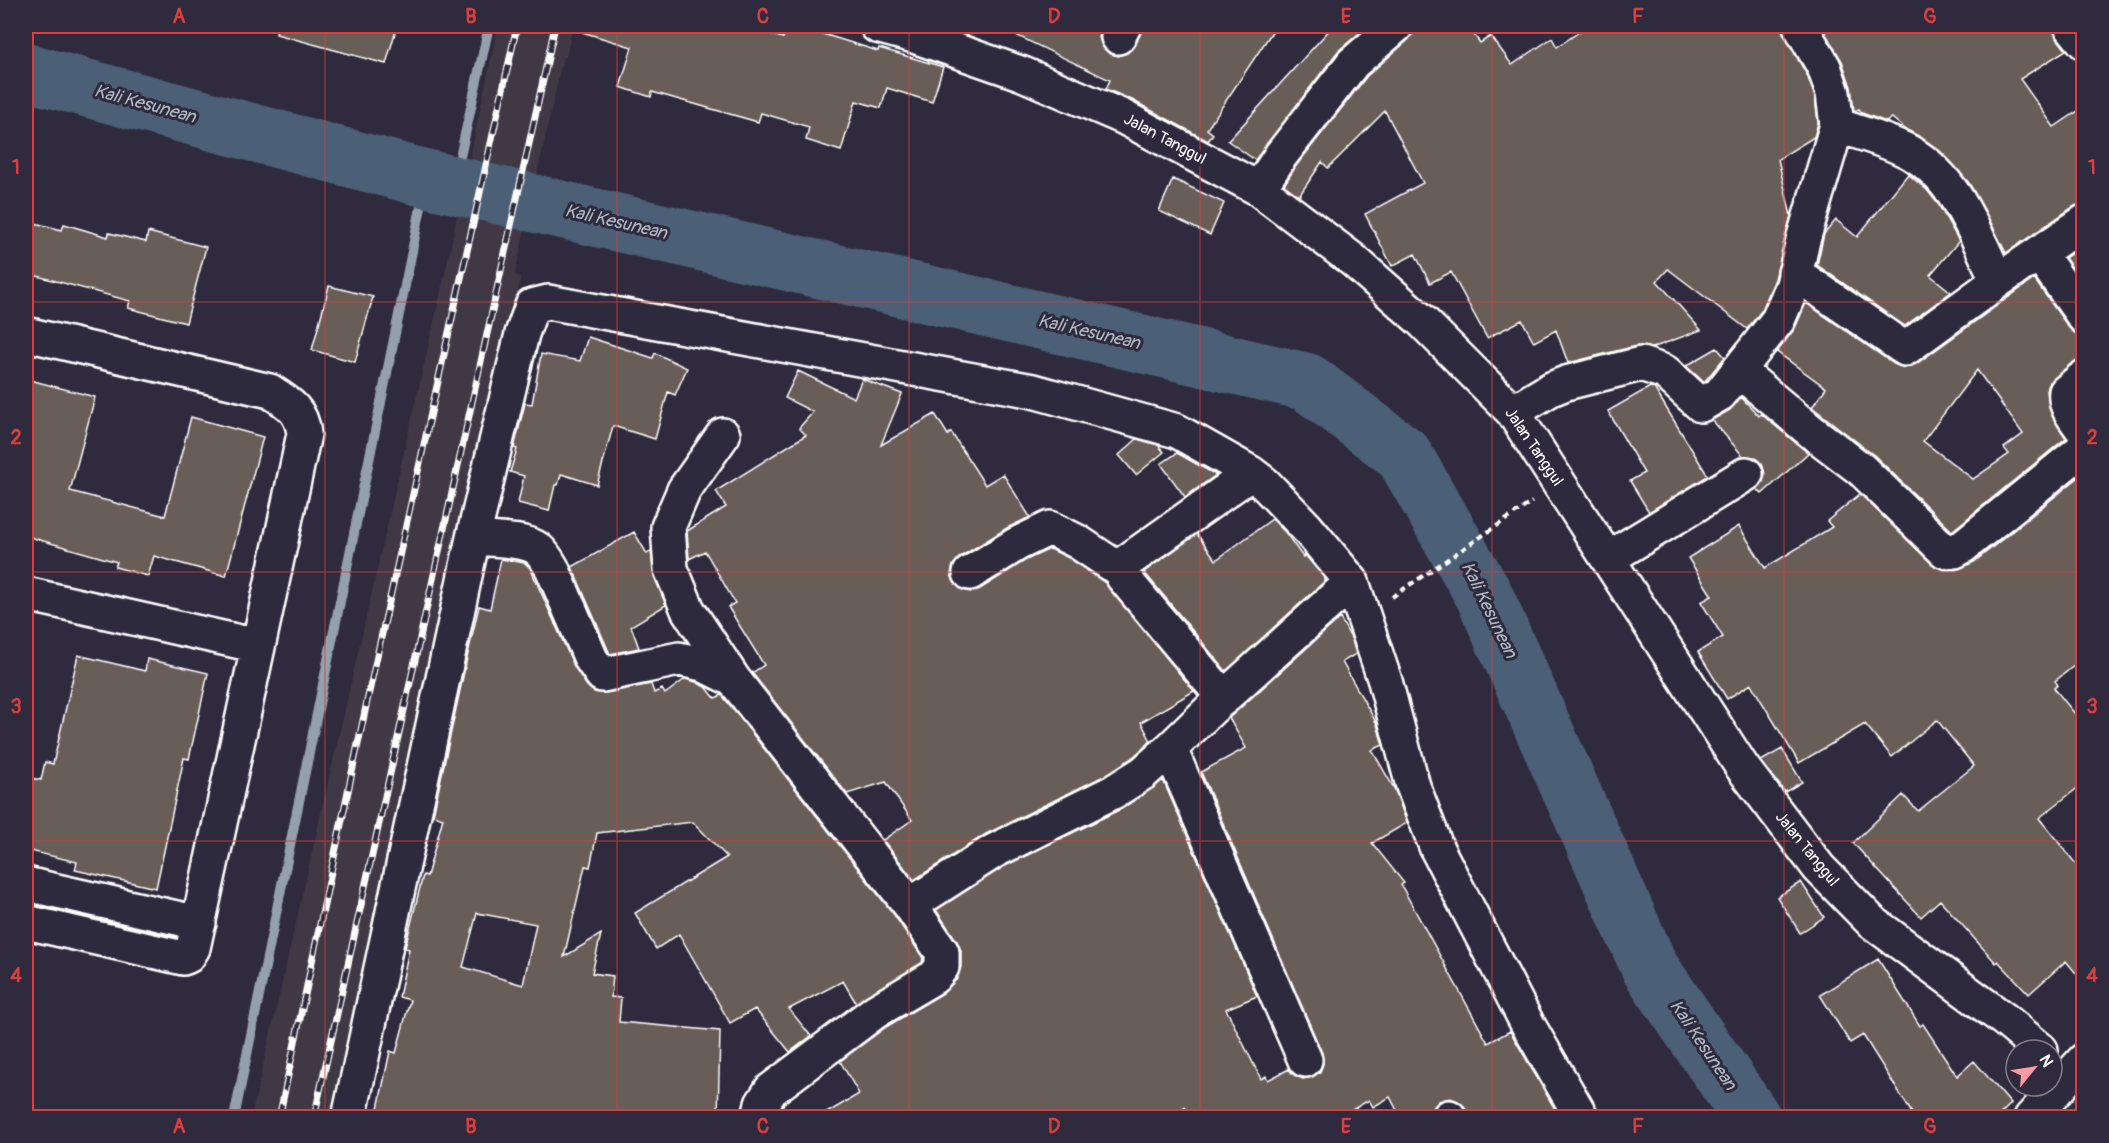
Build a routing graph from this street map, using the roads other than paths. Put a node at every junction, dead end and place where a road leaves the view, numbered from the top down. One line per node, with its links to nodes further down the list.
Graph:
1 (877, 26): 7 (street, Jalan Tanggul)
2 (1396, 26): 7 (street)
3 (1800, 26): 6 (street)
4 (2072, 26): 5 (street)
5 (2084, 42)
6 (1837, 126): 10 (street); 11 (street)
7 (1259, 189): 16 (street, Jalan Tanggul)
8 (2084, 222): 9 (street)
9 (2039, 253): 11 (street); 12 (street)
10 (1795, 273): 11 (street); 14 (street)
11 (1998, 281)
12 (2084, 318)
13 (26, 334): 28 (street)
14 (1739, 371): 16 (street); 19 (street)
15 (2084, 376): 17 (street)
16 (1513, 412): 23 (street, Jalan Tanggul)
17 (2084, 432)
18 (723, 435): 29 (street)
19 (2084, 448)
20 (1251, 473): 22 (street); 24 (street); 26 (street)
21 (1746, 474): 23 (street)
22 (473, 538): 29 (street); 39 (street)
23 (1609, 558): 36 (street, Jalan Tanggul)
24 (1120, 570): 25 (street); 30 (street)
25 (970, 573)
26 (1352, 582): 30 (street); 41 (street)
27 (26, 594): 28 (street)
28 (258, 646): 35 (street)
29 (734, 680): 33 (street)
30 (1224, 698): 31 (street)
31 (1170, 749): 33 (street); 37 (street)
32 (26, 884): 35 (street)
33 (910, 905): 40 (street)
34 (26, 922): 35 (street)
35 (199, 923)
36 (2027, 1038)
37 (1305, 1060)
38 (2072, 1071): 42 (street)
39 (349, 1118)
40 (759, 1118)
41 (1582, 1118)
42 (2031, 1118)

